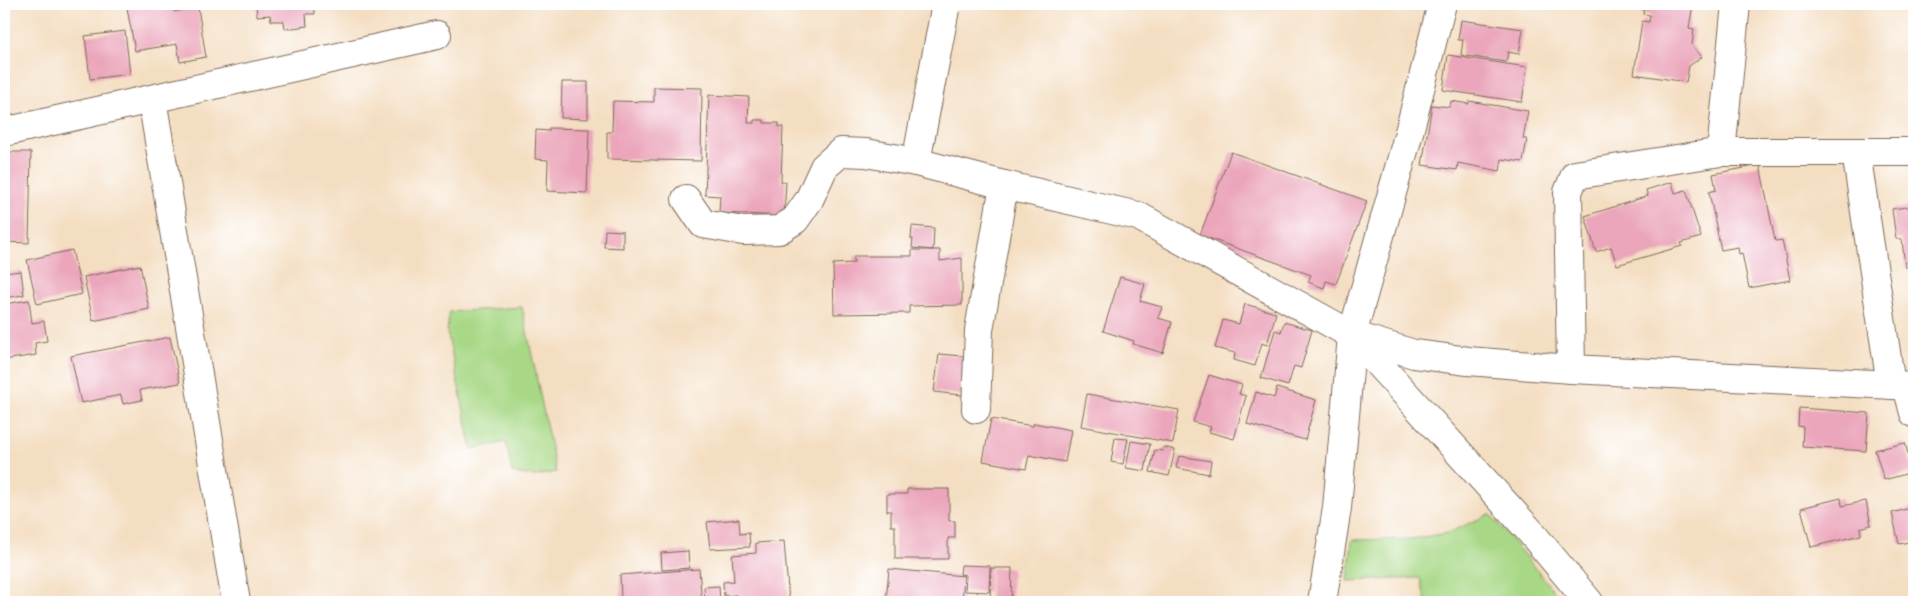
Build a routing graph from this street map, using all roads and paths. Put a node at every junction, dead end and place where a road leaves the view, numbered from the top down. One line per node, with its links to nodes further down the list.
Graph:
1 (946, 4): 10 (street)
2 (1442, 4): 13 (street)
3 (1736, 4): 7 (street)
4 (437, 35): 5 (street)
5 (152, 99): 6 (street); 18 (street)
6 (4, 132)
7 (1721, 152): 8 (street); 14 (street)
8 (1856, 152): 9 (street); 15 (street)
9 (1914, 152)
10 (916, 162): 11 (street); 12 (street)
11 (1004, 185): 13 (street); 16 (street)
12 (686, 199)
13 (1352, 335): 14 (street); 19 (street); 20 (street)
14 (1571, 369): 15 (street)
15 (1904, 386): 17 (street)
16 (976, 409)
17 (1914, 413)
18 (236, 602)
19 (1322, 602)
20 (1589, 602)

